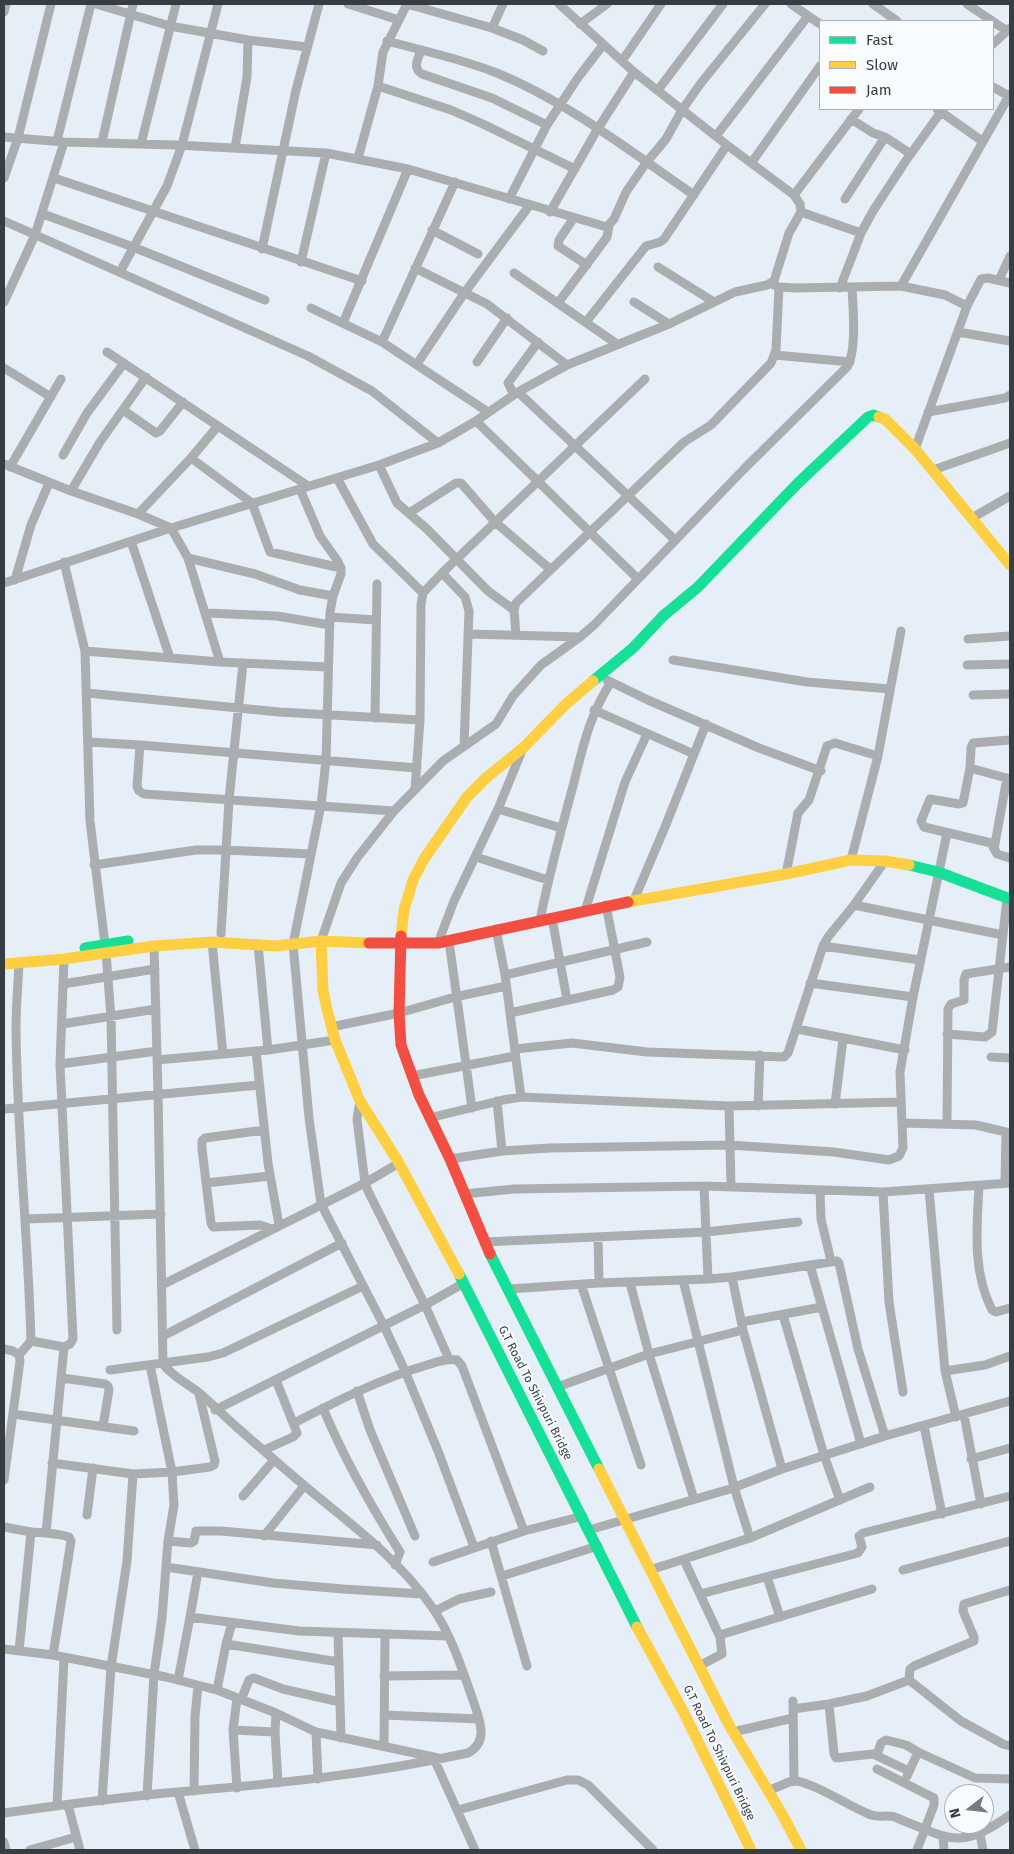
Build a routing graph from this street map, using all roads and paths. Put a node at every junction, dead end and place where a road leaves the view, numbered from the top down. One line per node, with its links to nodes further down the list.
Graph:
1 (6, 4): 21 (street)
2 (51, 4): 58 (street)
3 (92, 4): 60 (street)
4 (96, 4): 22 (street)
5 (133, 4): 22 (street)
6 (176, 4): 30 (street)
7 (218, 4): 33 (street)
8 (319, 4): 38 (street)
9 (348, 4): 20 (street)
10 (407, 4): 24 (street); 31 (street)
11 (503, 4): 31 (street)
12 (559, 4): 29 (street)
13 (607, 4): 29 (street)
14 (662, 4): 41 (street)
15 (723, 4): 46 (street)
16 (765, 4): 49 (street)
17 (791, 4): 23 (street)
18 (873, 4): 25 (street)
19 (967, 4): 26 (street)
20 (358, 5): 24 (street)
21 (4, 12)
22 (130, 14): 30 (street); 61 (street)
23 (808, 16): 28 (street); 55 (street)
24 (399, 20): 35 (street)
25 (896, 20)
26 (994, 20)
27 (994, 20): 32 (street)
28 (819, 23)
29 (580, 24): 37 (street)
30 (170, 26): 33 (street); 62 (street)
31 (492, 28): 40 (street)
32 (1009, 29): 36 (street)
33 (209, 33): 34 (street); 63 (street)
34 (248, 40): 38 (street); 65 (street)
35 (387, 41): 39 (street); 44 (street)
36 (994, 43)
37 (604, 45): 41 (street); 48 (street)
38 (306, 46): 67 (street)
39 (421, 50): 48 (street); 53 (street)
40 (543, 50)
41 (622, 61): 43 (street)
42 (819, 67): 71 (street)
43 (634, 72): 46 (street); 54 (street)
44 (378, 86): 66 (street); 70 (street)
45 (994, 88): 47 (street)
46 (658, 90): 49 (street)
47 (1009, 95): 59 (street)
48 (560, 105): 53 (street); 54 (street)
49 (682, 110): 55 (street); 72 (street)
50 (858, 110): 52 (street)
51 (941, 110): 59 (street); 69 (street)
52 (851, 119): 57 (street); 78 (street)
53 (547, 125): 66 (street)
54 (598, 130): 72 (street); 74 (street)
55 (716, 136): 64 (street)
56 (4, 137): 58 (street)
57 (885, 137): 69 (street); 81 (street)
58 (18, 138): 60 (street); 75 (street)
59 (982, 141): 107 (street)
60 (61, 142): 61 (street); 76 (street)
61 (102, 142): 62 (street)
62 (141, 144): 63 (street)
63 (182, 145): 65 (street); 85 (street)
64 (727, 145): 71 (street); 79 (street)
65 (235, 148): 67 (street)
66 (535, 150): 74 (street); 80 (street)
67 (283, 152): 68 (street); 94 (street)
68 (326, 154): 70 (street); 97 (street)
69 (911, 154): 91 (street)
70 (358, 158): 73 (street)
71 (752, 162): 78 (street)
72 (646, 163): 79 (street); 89 (street)
73 (408, 169): 77 (street); 104 (street)
74 (575, 169): 83 (street)
75 (4, 178)
76 (54, 178): 85 (street); 86 (street)
77 (455, 182): 80 (street); 90 (street)
78 (794, 194): 84 (street)
79 (694, 196): 119 (street)
80 (509, 199): 82 (street)
81 (845, 199)
82 (529, 206): 83 (street); 110 (street)
83 (550, 212): 87 (street)
84 (801, 212): 91 (street); 106 (street)
85 (153, 213): 93 (street); 94 (street)
86 (43, 214): 92 (street); 93 (street)
87 (573, 219): 89 (street); 98 (street)
88 (4, 221): 92 (street)
89 (609, 226): 98 (street)
90 (432, 230): 95 (street); 100 (street)
91 (861, 233): 108 (street)
92 (36, 235): 101 (street); 112 (street)
93 (134, 248): 101 (street); 111 (street)
94 (262, 249): 97 (street)
95 (478, 254)
96 (1010, 256): 103 (street)
97 (301, 262): 104 (street)
98 (587, 265): 115 (street)
99 (658, 267): 114 (street)
100 (415, 268): 110 (street); 124 (street)
101 (120, 272): 148 (street)
102 (514, 273): 115 (street)
103 (999, 280): 105 (street); 116 (street)
104 (362, 281): 120 (street)
105 (1010, 283)
106 (775, 285): 108 (street); 114 (street); 128 (street)
107 (901, 286): 109 (street); 116 (street)
108 (840, 288): 109 (street)
109 (852, 288): 130 (street)
110 (465, 292): 118 (street); 132 (street)
111 (265, 300)
112 (4, 302)
113 (634, 302): 121 (street)
114 (714, 302): 121 (street)
115 (558, 303): 119 (street)
116 (967, 306): 122 (street)
117 (311, 308): 120 (street)
118 (507, 318): 125 (street); 129 (street)
119 (586, 322): 126 (street)
120 (343, 323): 124 (street)
121 (669, 324): 126 (street)
122 (958, 332): 123 (street); 144 (street)
123 (1010, 341)
124 (382, 342): 132 (street)
125 (538, 342): 133 (street); 138 (street)
126 (617, 344): 133 (street)
127 (107, 352): 131 (street)
128 (775, 355): 130 (street); 161 (street)
129 (477, 362)
130 (850, 362): 170 (street)
131 (124, 363): 135 (street); 151 (street)
132 (417, 364): 143 (street)
133 (567, 365): 138 (street)
134 (4, 368): 140 (street)
135 (146, 377): 141 (street); 142 (street)
136 (61, 379): 140 (street)
137 (645, 379): 149 (street)
138 (516, 393): 143 (street); 149 (street)
139 (1010, 395): 144 (street)
140 (51, 397): 154 (street)
141 (182, 402): 142 (street); 146 (street)
142 (123, 410): 160 (street)
143 (488, 412): 145 (street)
144 (928, 412): 150 (street)
145 (476, 421): 148 (street); 157 (street)
146 (217, 427): 152 (street); 159 (street)
147 (1010, 442): 155 (street)
148 (438, 443): 153 (street)
149 (575, 445): 157 (street); 161 (street)
150 (915, 449): 155 (street); 203 (street)
151 (63, 455)
152 (191, 458): 163 (street); 165 (street)
153 (379, 465): 156 (street); 164 (street)
154 (7, 466): 158 (street)
155 (933, 470): 166 (street)
156 (337, 478): 159 (street); 183 (street)
157 (539, 481): 167 (street); 169 (street)
158 (50, 483): 160 (street); 180 (street)
159 (304, 488): 163 (street); 176 (street)
160 (71, 491): 165 (street)
161 (628, 496): 169 (street); 170 (street)
162 (1010, 496): 166 (street)
163 (252, 504): 168 (street); 176 (street)
164 (409, 513): 167 (street); 173 (street)
165 (138, 514): 168 (street)
166 (972, 518): 175 (street)
167 (495, 522): 173 (street); 177 (street)
168 (171, 528): 171 (street); 172 (street)
169 (589, 532): 177 (street); 179 (street)
170 (675, 540): 179 (street)
171 (132, 541): 174 (street); 196 (street)
172 (188, 558): 184 (street); 186 (street)
173 (457, 559): 178 (street); 185 (street)
174 (64, 562): 180 (street); 195 (street)
175 (1010, 566)
176 (341, 568): 184 (street)
177 (550, 569): 185 (street)
178 (442, 573): 183 (street); 190 (street)
179 (637, 578): 193 (street)
180 (15, 580): 181 (street)
181 (4, 583)
182 (377, 584): 187 (street)
183 (423, 593): 213 (street)
184 (333, 596): 188 (street)
185 (514, 610): 191 (street)
186 (206, 613): 188 (street); 198 (street)
187 (376, 620): 188 (street); 212 (street)
188 (330, 621): 202 (street)
189 (901, 631): 205 (street)
190 (469, 634): 191 (street); 219 (street)
191 (516, 636): 193 (street)
192 (1010, 636): 194 (street)
193 (580, 637): 219 (street)
194 (968, 639)
195 (85, 651): 196 (street); 206 (street)
196 (170, 658): 198 (street)
197 (673, 660): 205 (street)
198 (220, 662): 199 (street)
199 (244, 663): 202 (street); 209 (street)
200 (1010, 664): 201 (street)
201 (967, 665)
202 (328, 667): 211 (street)
203 (600, 676): 204 (street); 220 (street)
204 (611, 682): 210 (street); 214 (street)
205 (890, 688): 223 (street)
206 (87, 694): 209 (street); 217 (street)
207 (1010, 694): 208 (street)
208 (973, 695)
209 (238, 708): 211 (street); 221 (street)
210 (594, 710): 215 (street); 235 (street)
211 (327, 714): 212 (street); 224 (street)
212 (375, 718): 213 (street)
213 (420, 720): 225 (street)
214 (706, 724): 222 (street); 227 (street)
215 (647, 734): 222 (street); 252 (street)
216 (1010, 740): 226 (street)
217 (88, 742): 218 (street); 244 (street)
218 (140, 745): 221 (street); 230 (street)
219 (464, 746): 229 (street)
220 (524, 747): 232 (street); 263 (street)
221 (233, 753): 224 (street); 230 (street)
222 (694, 754): 249 (street)
223 (878, 756): 227 (street); 242 (street)
224 (326, 760): 225 (street); 231 (street)
225 (417, 768): 229 (street)
226 (970, 768): 228 (street); 236 (street)
227 (820, 771): 246 (street)
228 (1009, 778): 234 (street)
229 (415, 789): 233 (street)
230 (229, 800): 231 (street); 238 (street)
231 (321, 806): 233 (street); 239 (street)
232 (498, 810): 235 (street); 240 (street)
233 (394, 811): 258 (street)
234 (1006, 814): 237 (street)
235 (561, 828): 247 (street)
236 (947, 833): 237 (street); 245 (street)
237 (994, 849): 241 (street)
238 (225, 850): 239 (street); 244 (street); 257 (street)
239 (311, 854): 262 (street)
240 (476, 857): 247 (street); 259 (street)
241 (1010, 858)
242 (851, 860): 243 (street); 246 (street)
243 (885, 861): 245 (street); 251 (street)
244 (94, 865): 266 (street)
245 (938, 872): 248 (street); 254 (street)
246 (786, 874): 249 (street)
247 (548, 880): 253 (street)
248 (1009, 899): 256 (street)
249 (634, 900): 250 (street)
250 (606, 905): 252 (street); 267 (street)
251 (854, 905): 254 (street); 265 (street)
252 (584, 911): 253 (street)
253 (546, 919): 255 (street); 271 (street)
254 (930, 919): 256 (street); 270 (street)
255 (496, 929): 259 (street); 277 (street)
256 (1003, 935): 276 (street)
257 (216, 938): 261 (street); 262 (street); 264 (street); 266 (street); 300 (street)
258 (321, 941): 262 (street); 263 (street); 290 (street, G.T Road To Shivpuri Bridge)
259 (443, 942): 263 (street); 282 (street)
260 (647, 942): 267 (street)
261 (258, 944): 262 (street); 296 (street)
262 (293, 944): 295 (street)
263 (400, 944): 287 (street)
264 (154, 946): 266 (street); 275 (street)
265 (823, 946): 270 (street); 279 (street)
266 (106, 948): 268 (street); 269 (street); 278 (street)
267 (616, 949): 271 (street); 284 (street)
268 (4, 957)
269 (64, 959): 272 (street); 280 (street)
270 (920, 960): 283 (street)
271 (559, 962): 277 (street); 284 (street)
272 (19, 963): 273 (street); 320 (street)
273 (4, 964)
274 (1010, 968): 276 (street)
275 (155, 970): 278 (street); 285 (street)
276 (999, 970): 292 (street); 292 (street)
277 (504, 975): 281 (street)
278 (108, 977): 280 (street); 288 (street)
279 (810, 983): 283 (street); 291 (street)
280 (63, 984): 289 (street)
281 (506, 986): 282 (street); 286 (street)
282 (455, 997): 287 (street); 307 (street)
283 (913, 997): 297 (street)
284 (567, 1000): 286 (street)
285 (156, 1009): 288 (street); 301 (street)
286 (510, 1013): 299 (street)
287 (399, 1014): 290 (street); 308 (street)
288 (111, 1016): 289 (street); 303 (street)
289 (62, 1024): 306 (street)
290 (331, 1027): 294 (street, G.T Road To Shivpuri Bridge)
291 (797, 1029): 293 (street); 302 (street)
292 (947, 1034): 325 (street)
293 (843, 1039): 297 (street); 317 (street)
294 (335, 1040): 295 (street); 313 (street, G.T Road To Shivpuri Bridge)
295 (302, 1046): 296 (street); 343 (street)
296 (268, 1050): 298 (street)
297 (905, 1050): 315 (street)
298 (256, 1051): 300 (street); 309 (street)
299 (515, 1053): 302 (street); 307 (street); 311 (street)
300 (223, 1054): 301 (street)
301 (157, 1055): 303 (street); 310 (street)
302 (760, 1055): 319 (street)
303 (111, 1057): 306 (street); 312 (street)
304 (990, 1057): 305 (street)
305 (1010, 1058)
306 (60, 1064): 316 (street)
307 (466, 1064): 308 (street); 321 (street)
308 (412, 1076): 323 (street)
309 (259, 1085): 310 (street); 326 (street)
310 (158, 1093): 312 (street); 344 (street)
311 (521, 1097): 314 (street); 318 (street)
312 (111, 1098): 316 (street); 345 (street)
313 (360, 1101): 331 (street, G.T Road To Shivpuri Bridge); 334 (street)
314 (497, 1101): 321 (street); 329 (street)
315 (901, 1102): 317 (street); 324 (street)
316 (62, 1103): 320 (street); 346 (street)
317 (835, 1104): 319 (street)
318 (730, 1106): 319 (street); 328 (street)
319 (758, 1106)
320 (18, 1107): 322 (street); 347 (street)
321 (472, 1108): 323 (street)
322 (4, 1109)
323 (429, 1118): 330 (street)
324 (903, 1123): 325 (street); 328 (street)
325 (947, 1124): 327 (street)
326 (264, 1130): 332 (street); 333 (street)
327 (1008, 1133): 335 (street)
328 (729, 1145): 329 (street); 338 (street)
329 (502, 1151): 330 (street)
330 (450, 1159): 342 (street)
331 (399, 1163): 334 (street); 359 (street, G.T Road To Shivpuri Bridge)
332 (270, 1176): 333 (street); 349 (street)
333 (206, 1183): 349 (street)
334 (365, 1183): 343 (street); 366 (street)
335 (1008, 1183): 336 (street)
336 (979, 1185): 339 (street); 368 (street)
337 (704, 1186): 338 (street); 342 (street); 350 (street)
338 (730, 1186): 340 (street)
339 (929, 1189): 341 (street); 386 (street)
340 (820, 1190): 341 (street); 354 (street)
341 (883, 1192): 392 (street)
342 (464, 1194): 352 (street)
343 (321, 1204): 349 (street); 353 (street)
344 (161, 1214): 345 (street); 363 (street)
345 (114, 1215): 346 (street); 372 (street)
346 (67, 1217): 347 (street); 376 (street)
347 (26, 1219): 374 (street)
348 (798, 1222): 350 (street)
349 (276, 1227): 363 (street)
350 (706, 1232): 351 (street); 358 (street)
351 (598, 1237): 352 (street); 360 (street)
352 (484, 1242): 365 (street)
353 (342, 1243): 364 (street); 373 (street)
354 (831, 1261): 355 (street); 404 (street)
355 (810, 1265): 356 (street); 367 (street)
356 (732, 1277): 358 (street); 371 (street)
357 (683, 1280): 358 (street); 361 (street); 375 (street)
358 (708, 1280)
359 (464, 1283): 366 (street); 428 (street, G.T Road To Shivpuri Bridge)
360 (598, 1283): 361 (street); 362 (street)
361 (630, 1283): 378 (street)
362 (581, 1284): 365 (street); 384 (street)
363 (162, 1285): 373 (street)
364 (363, 1286): 370 (street); 382 (street)
365 (509, 1288): 390 (street)
366 (425, 1305): 370 (street); 381 (street)
367 (822, 1307): 369 (street); 405 (street)
368 (1010, 1308)
369 (782, 1315): 371 (street); 408 (street)
370 (384, 1326): 387 (street); 389 (street)
371 (742, 1326): 375 (street); 414 (street)
372 (117, 1330)
373 (163, 1336): 382 (street)
374 (31, 1341): 376 (street); 379 (street)
375 (697, 1341): 378 (street); 419 (street)
376 (64, 1348): 388 (street)
377 (4, 1349): 379 (street)
378 (649, 1354): 384 (street); 423 (street)
379 (19, 1355): 397 (street)
380 (1010, 1356): 386 (street)
381 (449, 1359): 387 (street); 432 (street)
382 (163, 1364): 383 (street); 393 (street)
383 (150, 1365): 385 (street); 415 (street)
384 (608, 1368): 390 (street); 412 (street)
385 (110, 1370)
386 (945, 1371): 398 (street)
387 (405, 1372): 391 (street); 443 (street)
388 (62, 1378): 399 (street); 401 (street)
389 (276, 1380): 396 (street); 400 (street)
390 (557, 1387): 429 (street)
391 (357, 1391): 395 (street); 436 (street)
392 (902, 1392)
393 (199, 1393): 396 (street); 415 (street)
394 (1010, 1401): 398 (street)
395 (322, 1408): 400 (street); 446 (street)
396 (216, 1410): 407 (street)
397 (13, 1414): 399 (street); 417 (street)
398 (960, 1416): 402 (street); 409 (street)
399 (57, 1420): 401 (street); 411 (street)
400 (294, 1423): 407 (street)
401 (103, 1426): 403 (street)
402 (924, 1426): 404 (street); 426 (street)
403 (134, 1431)
404 (885, 1436): 405 (street)
405 (861, 1444): 408 (street)
406 (1010, 1448): 409 (street)
407 (264, 1450): 410 (street)
408 (824, 1455): 414 (street); 424 (street)
409 (971, 1459): 425 (street)
410 (274, 1460): 418 (street); 421 (street)
411 (52, 1463): 413 (street); 434 (street)
412 (640, 1465)
413 (93, 1468): 416 (street); 427 (street)
414 (782, 1469): 419 (street)
415 (172, 1472): 416 (street); 438 (street)
416 (133, 1474): 474 (street)
417 (4, 1480)
418 (304, 1486): 435 (street); 441 (street)
419 (734, 1487): 423 (street); 437 (street)
420 (870, 1487): 424 (street)
421 (244, 1496)
422 (1010, 1496): 425 (street)
423 (694, 1499): 429 (street)
424 (840, 1500): 437 (street)
425 (981, 1504): 426 (street)
426 (942, 1514): 452 (street)
427 (87, 1515)
428 (583, 1516): 431 (street, G.T Road To Shivpuri Bridge); 432 (street)
429 (623, 1520): 431 (street); 448 (street)
430 (4, 1527): 433 (street)
431 (592, 1529): 442 (street, G.T Road To Shivpuri Bridge)
432 (524, 1531): 439 (street)
433 (31, 1532): 434 (street); 468 (street)
434 (46, 1533): 469 (street)
435 (264, 1536): 438 (street); 441 (street)
436 (415, 1536)
437 (750, 1538): 444 (street)
438 (168, 1541): 447 (street)
439 (490, 1541): 443 (street); 451 (street)
440 (1010, 1541): 449 (street)
441 (377, 1545): 446 (street)
442 (598, 1546): 451 (street); 529 (street, G.T Road To Shivpuri Bridge)
443 (474, 1547): 445 (street)
444 (684, 1560): 448 (street); 457 (street)
445 (433, 1562)
446 (395, 1565): 456 (street)
447 (166, 1567): 450 (street); 475 (street)
448 (650, 1570): 473 (street)
449 (904, 1570)
450 (198, 1572): 456 (street); 459 (street)
451 (502, 1576): 472 (street)
452 (767, 1577): 457 (street); 460 (street)
453 (872, 1590): 460 (street)
454 (1010, 1590): 479 (street)
455 (491, 1592): 458 (street)
456 (422, 1594): 458 (street)
457 (700, 1594): 465 (street)
458 (435, 1611): 464 (street)
459 (190, 1617): 461 (street); 478 (street)
460 (780, 1617): 465 (street)
461 (232, 1623): 462 (street); 466 (street)
462 (338, 1633): 463 (street); 471 (street)
463 (385, 1635): 464 (street); 476 (street)
464 (448, 1636): 477 (street)
465 (720, 1637): 473 (street)
466 (226, 1644): 471 (street); 481 (street)
467 (4, 1649): 468 (street)
468 (19, 1651): 469 (street)
469 (53, 1655): 470 (street)
470 (64, 1658): 474 (street); 513 (street)
471 (338, 1662): 483 (street)
472 (527, 1666)
473 (699, 1666): 492 (street)
474 (111, 1668): 475 (street); 511 (street)
475 (154, 1674): 478 (street); 510 (street)
476 (384, 1676): 477 (street); 487 (street)
477 (464, 1676): 488 (street)
478 (178, 1680): 480 (street)
479 (909, 1680): 484 (street); 495 (street)
480 (198, 1686): 481 (street); 508 (street)
481 (217, 1690): 482 (street)
482 (239, 1699): 483 (street); 486 (street); 489 (street)
483 (340, 1702): 493 (street)
484 (829, 1704): 485 (street); 497 (street)
485 (793, 1709): 492 (street); 503 (street)
486 (276, 1713): 490 (street); 491 (street)
487 (384, 1715): 488 (street); 494 (street)
488 (479, 1719): 498 (street)
489 (233, 1730): 490 (street); 506 (street)
490 (275, 1732): 504 (street)
491 (316, 1732): 493 (street); 501 (street)
492 (733, 1732): 507 (street)
493 (340, 1738): 494 (street)
494 (384, 1746): 498 (street)
495 (1010, 1746)
496 (918, 1752): 497 (street); 500 (street); 502 (street)
497 (877, 1755): 500 (street)
498 (439, 1760): 501 (street); 514 (street)
499 (877, 1770): 505 (street)
500 (908, 1770): 505 (street)
501 (318, 1778): 504 (street)
502 (1010, 1779)
503 (794, 1781): 507 (street); 518 (street)
504 (278, 1783): 506 (street)
505 (904, 1783): 518 (street)
506 (237, 1788): 508 (street)
507 (768, 1790): 530 (street)
508 (194, 1791): 509 (street)
509 (178, 1792): 510 (street); 526 (street)
510 (147, 1796): 511 (street)
511 (102, 1801): 512 (street)
512 (68, 1805): 513 (street); 520 (street)
513 (57, 1806): 515 (street)
514 (458, 1810): 527 (street); 528 (street)
515 (4, 1813)
516 (1010, 1815): 517 (street)
517 (994, 1825)
518 (924, 1830): 521 (street); 531 (street)
519 (980, 1834): 521 (street); 533 (street)
520 (76, 1837): 524 (street); 525 (street)
521 (943, 1837): 532 (street)
522 (4, 1842): 523 (street)
523 (6, 1850)
524 (30, 1850)
525 (80, 1850)
526 (195, 1850)
527 (475, 1850)
528 (653, 1850)
529 (751, 1850)
530 (801, 1850)
531 (916, 1850)
532 (944, 1850)
533 (983, 1850)

